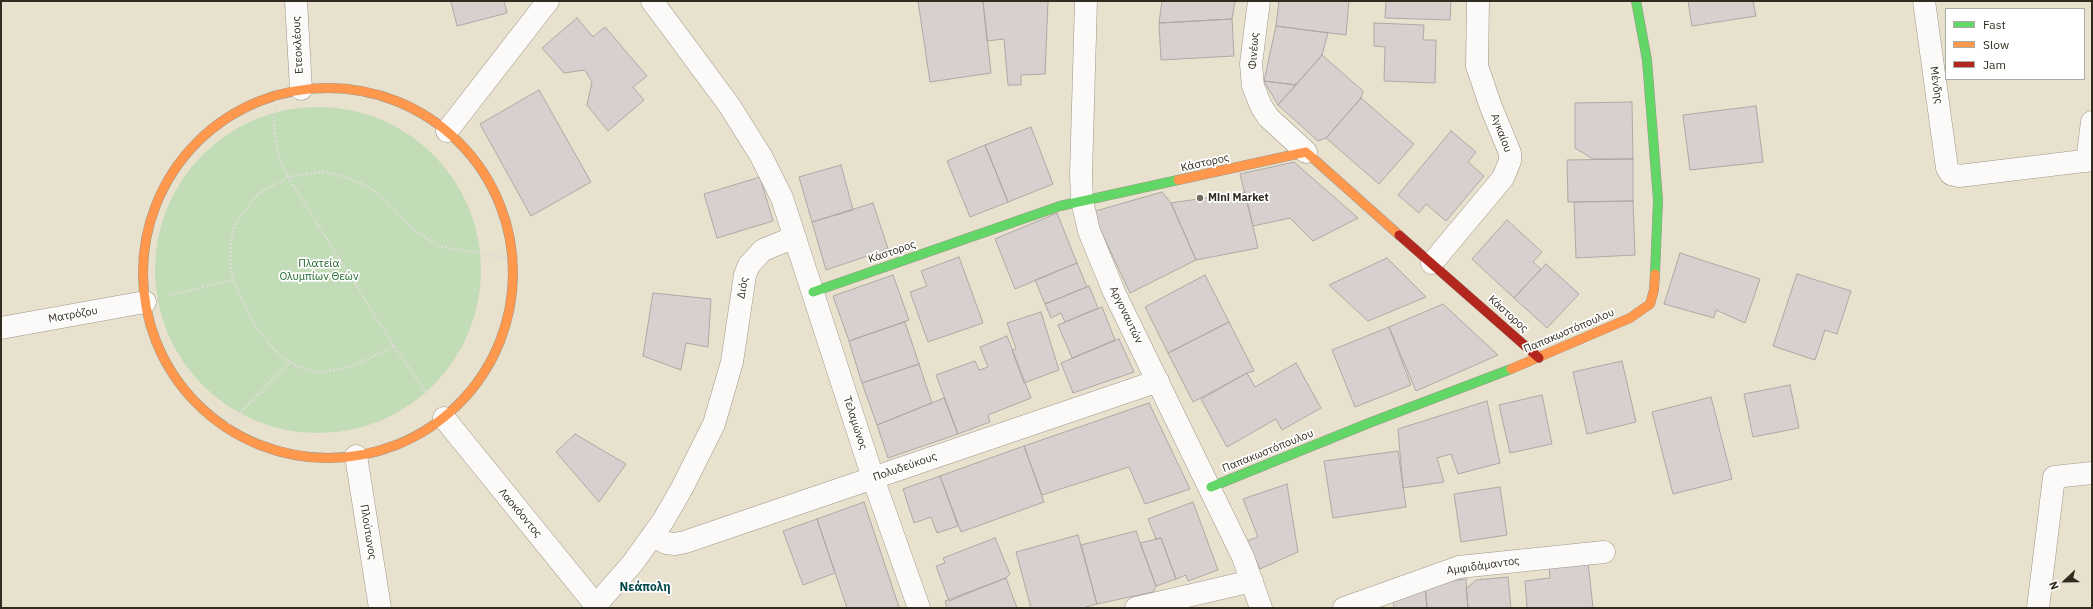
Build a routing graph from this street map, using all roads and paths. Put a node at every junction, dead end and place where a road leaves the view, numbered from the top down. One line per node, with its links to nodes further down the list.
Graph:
1 (296, 1): 9 (street, Ετεοκλέους)
2 (548, 1): 12 (street)
3 (652, 1): 17 (street)
4 (1086, 1): 16 (street, Αργοναυτών)
5 (1258, 1): 13 (street, Φινέως)
6 (1478, 1): 19 (street, Αγκαίου)
7 (1636, 1): 25 (street, Παπακωστόπουλου)
8 (1924, 1): 14 (street, Μένδης)
9 (301, 89): 10 (street); 12 (street)
10 (278, 94): 15 (path); 22 (street)
11 (2092, 122): 14 (street)
12 (447, 131): 18 (street)
13 (1306, 152): 16 (street, Κάστορος); 19 (street, Κάστορος)
14 (2089, 160)
15 (288, 177): 18 (path); 20 (path); 24 (path)
16 (1082, 201): 21 (street, Κάστορος); 27 (street, Αργοναυτών)
17 (795, 237): 21 (street, Τελαμώνος); 34 (street, Διός)
18 (513, 259): 28 (street)
19 (1432, 263): 25 (street, Κάστορος)
20 (233, 280): 22 (path); 26 (path)
21 (813, 292): 32 (street, Τελαμώνος)
22 (145, 302): 23 (street, Ματρόζου); 29 (street)
23 (1, 328)
24 (394, 346): 26 (path); 28 (path)
25 (1538, 358): 33 (street, Παπακωστόπουλου)
26 (290, 362): 29 (path)
27 (1158, 381): 32 (street, Πολυδεύκους); 33 (street, Αργοναυτών)
28 (444, 418): 30 (street); 37 (street, Λαοκόοντος)
29 (226, 428): 30 (street)
30 (356, 456): 38 (street, Πλούτωνος)
31 (2092, 473): 43 (street)
32 (873, 478): 34 (street, Πολυδεύκους); 39 (street, Τελαμώνος)
33 (1211, 488): 36 (street, Αργοναυτών)
34 (652, 536): 37 (street, Διός)
35 (1604, 552): 42 (street, Αμφιδάμαντος)
36 (1252, 582): 40 (street); 41 (street, Αργοναυτών)
37 (597, 607)
38 (380, 608)
39 (919, 608)
40 (1136, 608)
41 (1261, 608)
42 (1344, 608)
43 (2038, 608)

